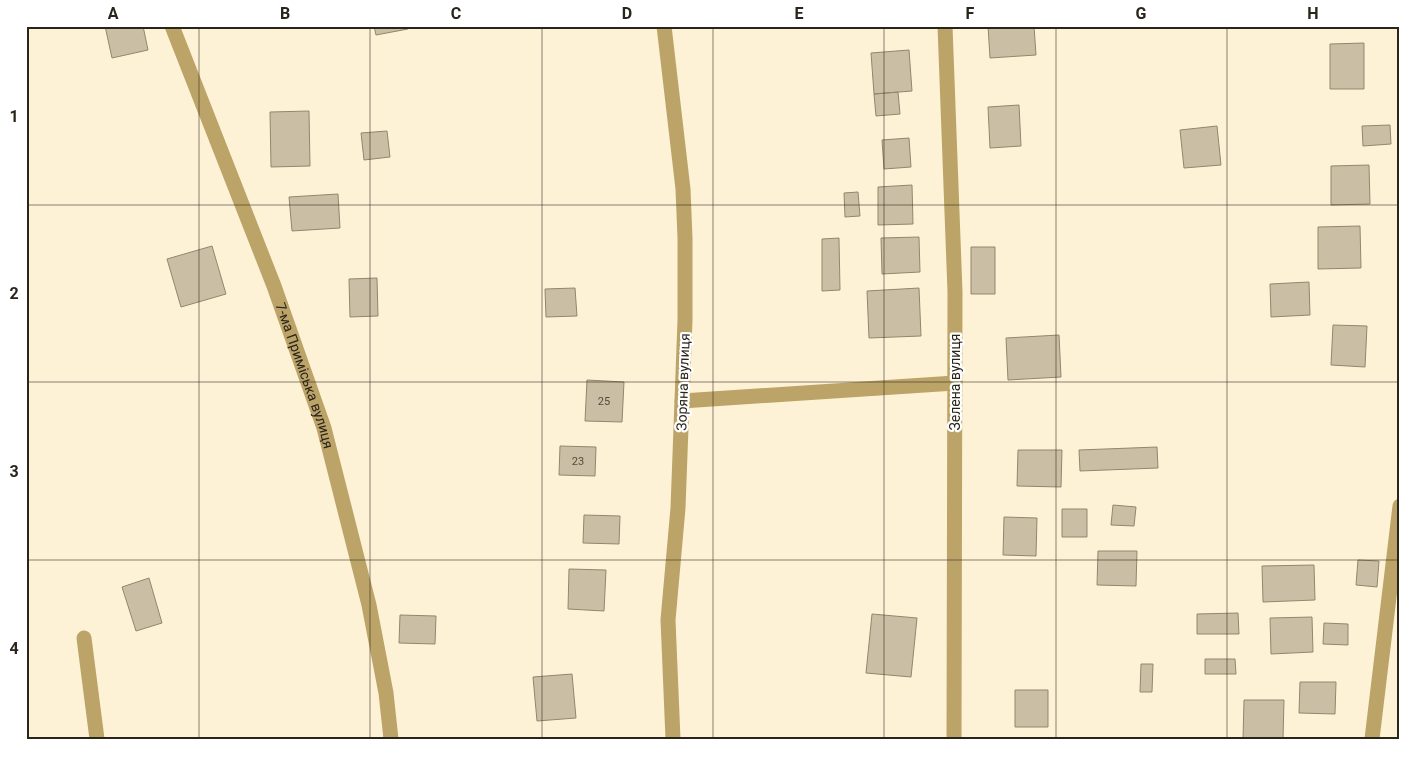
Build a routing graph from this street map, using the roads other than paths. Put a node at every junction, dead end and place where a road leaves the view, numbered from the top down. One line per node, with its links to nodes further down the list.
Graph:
1 (172, 26): 9 (street, 7-ма Приміська вулиця)
2 (664, 26): 5 (street, Зоряна вулиця)
3 (945, 26): 4 (street, Зелена вулиця)
4 (955, 383): 5 (street); 11 (street, Зелена вулиця)
5 (682, 401): 10 (street, Зоряна вулиця)
6 (1400, 506): 12 (street)
7 (84, 638): 8 (street)
8 (96, 739)
9 (391, 739)
10 (673, 739)
11 (954, 739)
12 (1372, 739)

